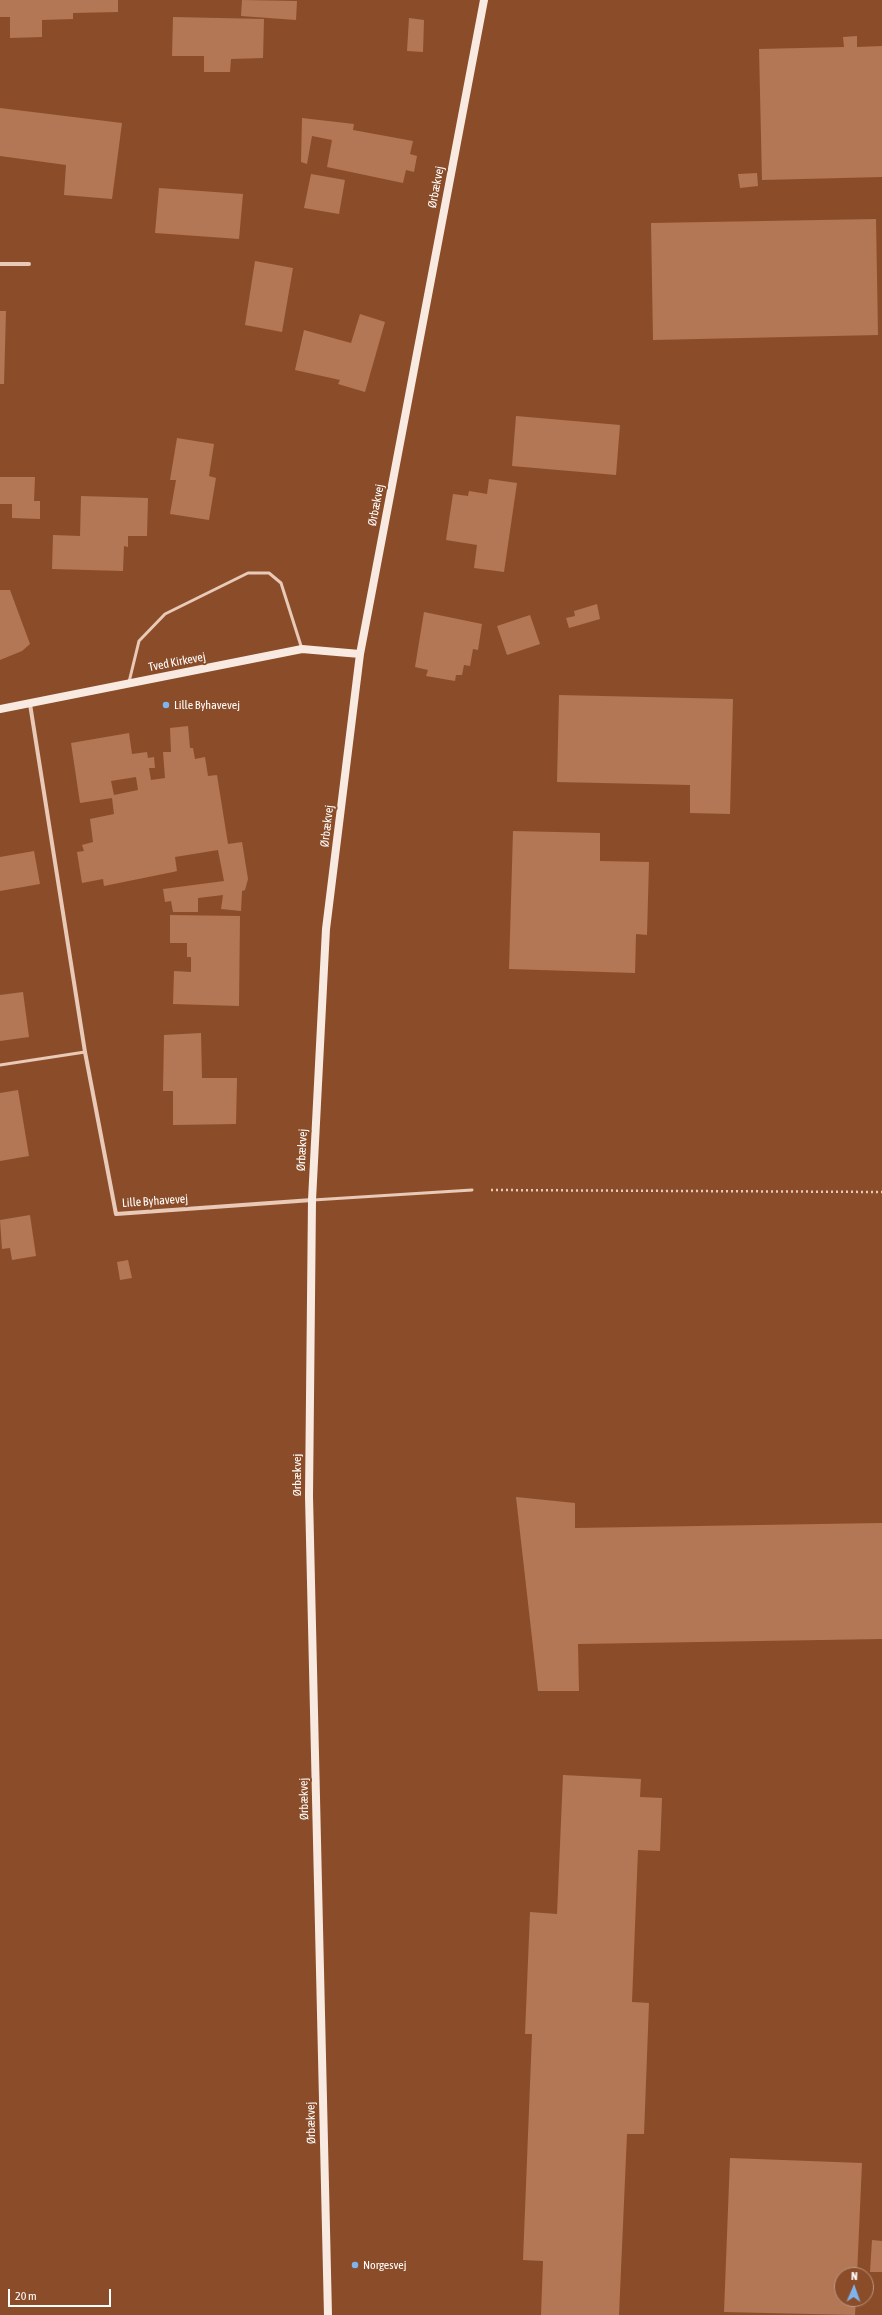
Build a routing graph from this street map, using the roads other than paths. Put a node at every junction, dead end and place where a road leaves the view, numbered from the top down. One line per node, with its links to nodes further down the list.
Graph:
1 (484, 0): 5 (street, Ørbækvej)
2 (0, 264): 3 (street)
3 (29, 264)
4 (302, 649): 5 (street, Tved Kirkevej); 6 (street, Tved Kirkevej); 6 (lane)
5 (360, 654): 12 (street, Ørbækvej)
6 (129, 684): 7 (street, Tved Kirkevej)
7 (30, 704): 8 (street, Tved Kirkevej); 9 (street, Lille Byhavevej)
8 (0, 709)
9 (85, 1052): 10 (lane); 12 (street, Lille Byhavevej)
10 (0, 1065)
11 (472, 1190): 12 (lane)
12 (312, 1200): 13 (street, Ørbækvej)
13 (328, 2315)

